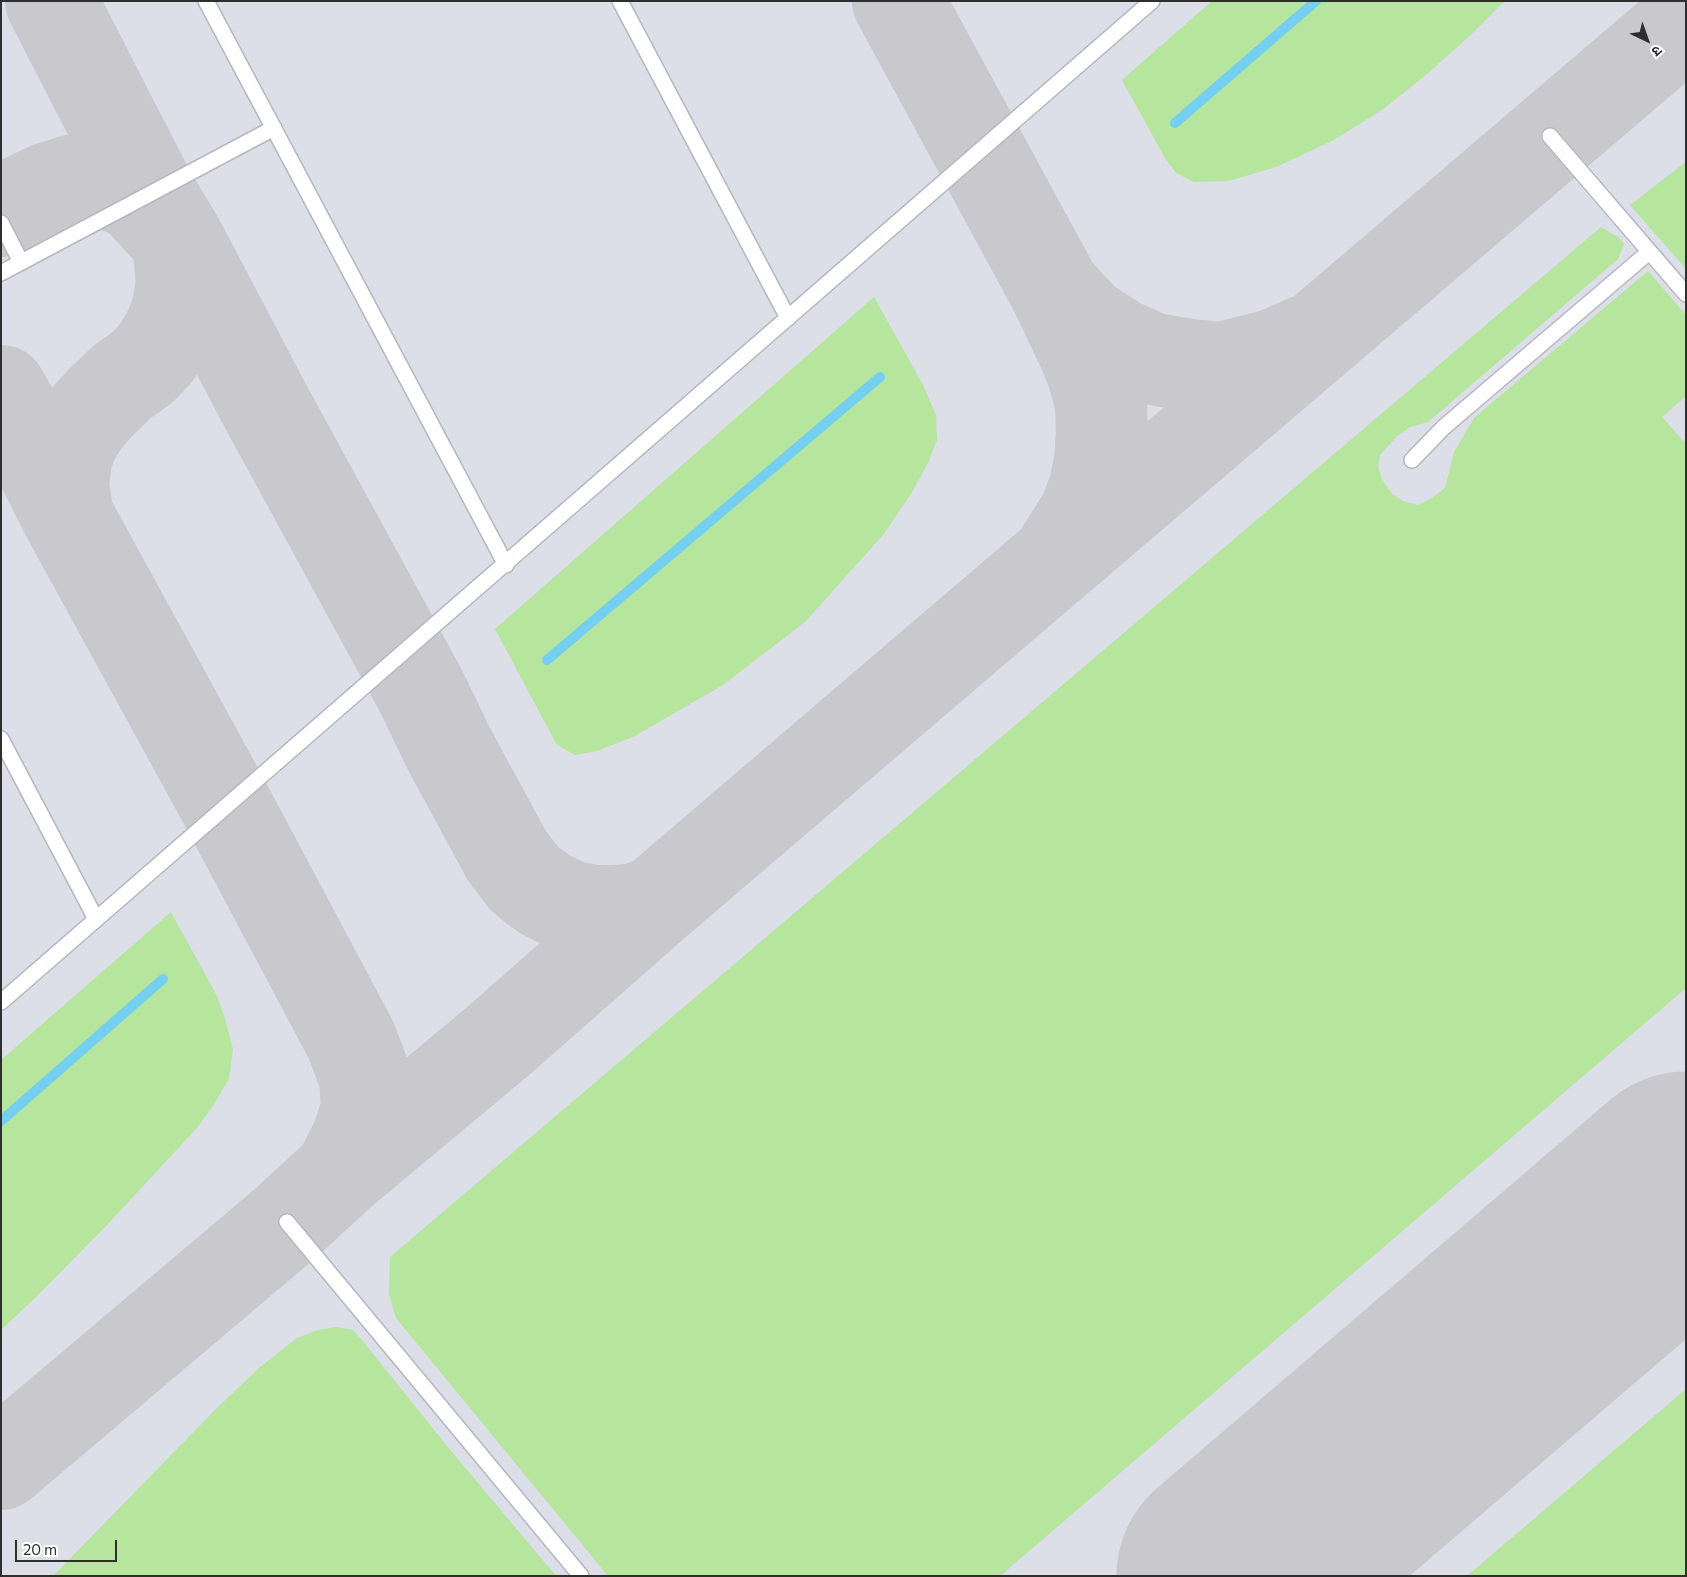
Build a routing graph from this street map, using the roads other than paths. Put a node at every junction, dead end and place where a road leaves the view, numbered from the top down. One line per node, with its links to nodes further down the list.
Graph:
1 (206, 1): 4 (lane)
2 (620, 1): 11 (lane)
3 (1152, 1): 11 (lane)
4 (274, 128): 8 (lane); 13 (lane)
5 (1550, 136): 7 (lane)
6 (1, 223): 8 (lane)
7 (1649, 252): 10 (lane); 12 (lane)
8 (21, 262): 9 (lane)
9 (1, 273)
10 (1686, 294)
11 (788, 318): 13 (lane)
12 (1412, 460)
13 (506, 565): 15 (lane)
14 (1, 739): 15 (lane)
15 (96, 919): 16 (lane)
16 (2, 1001)
17 (287, 1222): 18 (lane)
18 (581, 1576)

